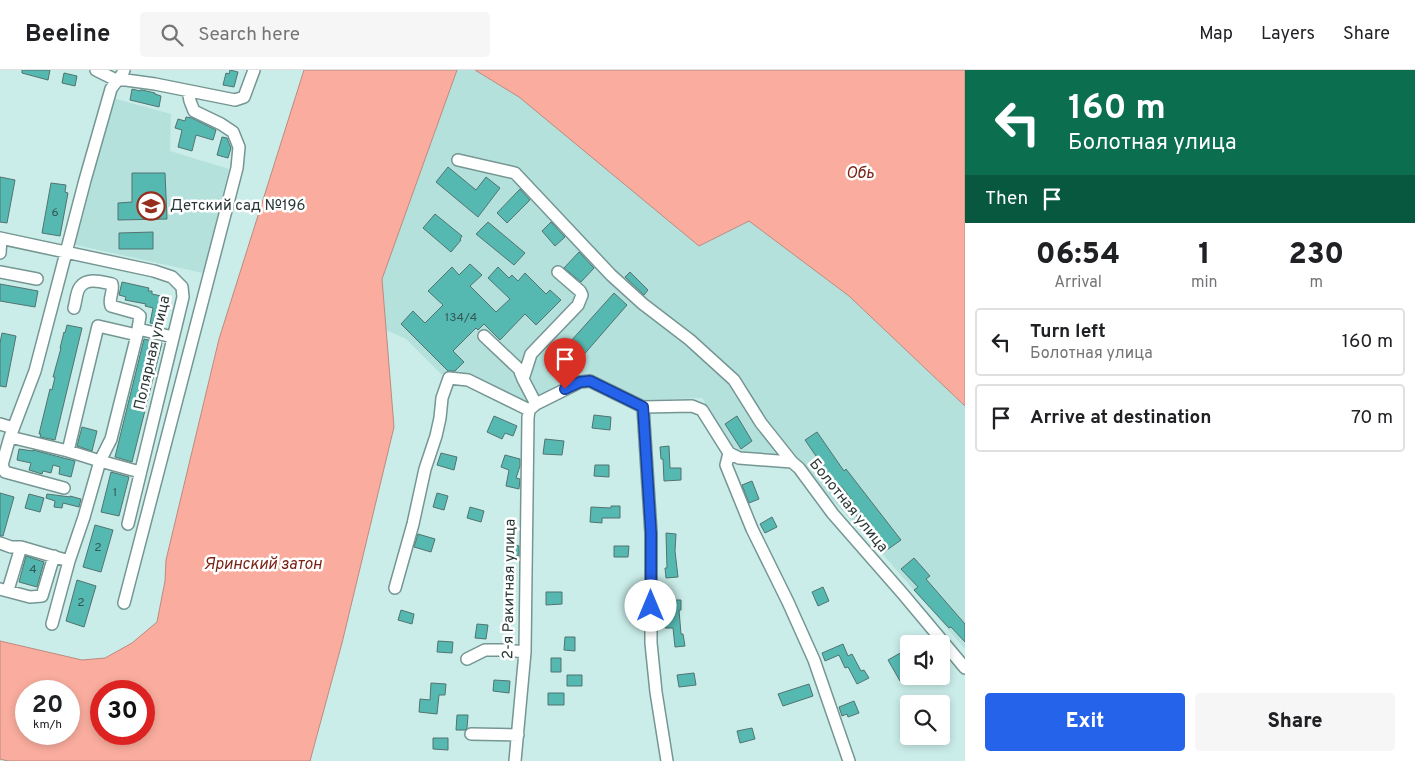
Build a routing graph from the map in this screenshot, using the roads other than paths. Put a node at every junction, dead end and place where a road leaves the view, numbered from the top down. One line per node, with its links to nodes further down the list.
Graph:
1 (96, 70): 4 (street)
2 (124, 70): 4 (street)
3 (254, 70): 5 (street)
4 (116, 80): 5 (street); 9 (street)
5 (188, 91): 36 (street)
6 (458, 160): 25 (street)
7 (1, 239): 8 (street); 9 (street, Полярная улица)
8 (0, 253)
9 (66, 253): 15 (street, Полярная улица); 21 (street)
10 (0, 272): 12 (street)
11 (558, 272): 17 (street)
12 (36, 278)
13 (74, 308): 14 (street)
14 (137, 332): 15 (street); 22 (street); 24 (street)
15 (173, 336): 27 (street, Полярная улица)
16 (484, 336): 17 (street)
17 (523, 379): 19 (street)
18 (643, 407): 19 (street); 23 (street); 44 (street)
19 (531, 411): 34 (street); 38 (street, 2-я Ракитная улица)
20 (0, 424): 21 (street)
21 (12, 432): 22 (street); 26 (street)
22 (68, 451): 24 (street)
23 (729, 453): 25 (street, Болотная улица); 45 (street)
24 (100, 462): 27 (street); 33 (street)
25 (792, 462): 40 (street, Болотная улица)
26 (1, 466): 28 (street)
27 (140, 472): 29 (street, Полярная улица)
28 (64, 488)
29 (128, 524)
30 (0, 544): 31 (street)
31 (21, 547): 32 (street); 35 (street)
32 (54, 556): 33 (street); 35 (street)
33 (69, 561): 37 (street)
34 (395, 588)
35 (4, 590)
36 (124, 603)
37 (52, 624)
38 (526, 652): 39 (street); 42 (street, 2-я Ракитная улица)
39 (467, 658)
40 (964, 666)
41 (471, 734): 42 (street)
42 (518, 735): 43 (street, 2-я Ракитная улица)
43 (515, 761)
44 (667, 761)
45 (849, 761)

